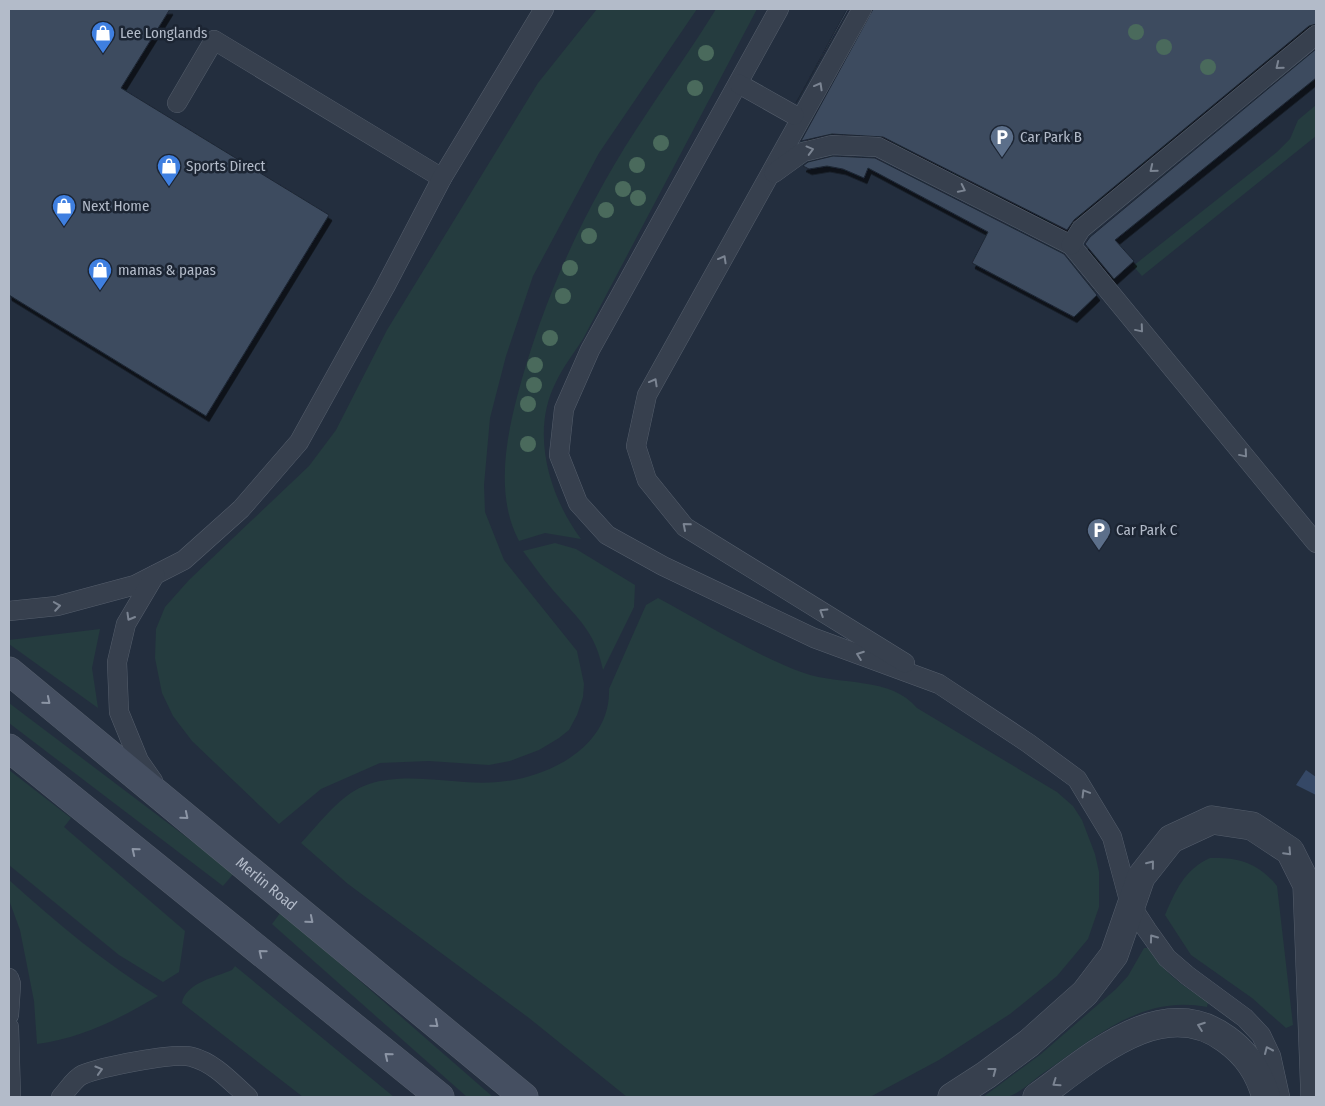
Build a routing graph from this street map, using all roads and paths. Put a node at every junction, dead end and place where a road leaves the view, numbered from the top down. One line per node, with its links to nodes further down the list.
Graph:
1 (544, 9): 9 (lane)
2 (779, 9): 5 (lane)
3 (862, 9): 8 (lane, one-way to 3)
4 (1316, 35): 10 (lane, one-way to 10)
5 (739, 84): 7 (lane); 15 (lane, one-way to 5)
6 (177, 103): 9 (lane)
7 (794, 115)
8 (769, 176): 10 (lane, one-way to 10); 15 (lane, one-way to 8)
9 (442, 178): 12 (lane)
10 (1071, 246): 11 (lane, one-way to 11)
11 (1316, 543)
12 (155, 575): 13 (lane, one-way to 12); 17 (lane, one-way to 17)
13 (9, 611)
14 (9, 671): 17 (street, Merlin Road, one-way to 17)
15 (939, 684): 18 (lane, one-way to 15)
16 (9, 748): 25 (street, one-way to 16)
17 (164, 798): 26 (street, Merlin Road, one-way to 26)
18 (1130, 904): 27 (street, one-way to 18); 30 (lane, one-way to 18); 31 (street, one-way to 31)
19 (9, 978): 20 (lane)
20 (9, 1015)
21 (9, 1027): 22 (lane)
22 (11, 1097)
23 (61, 1097): 24 (lane, one-way to 24)
24 (248, 1097)
25 (440, 1097)
26 (524, 1097)
27 (952, 1097)
28 (1036, 1097): 29 (street, one-way to 28)
29 (1266, 1097)
30 (1280, 1097)
31 (1315, 1097)

